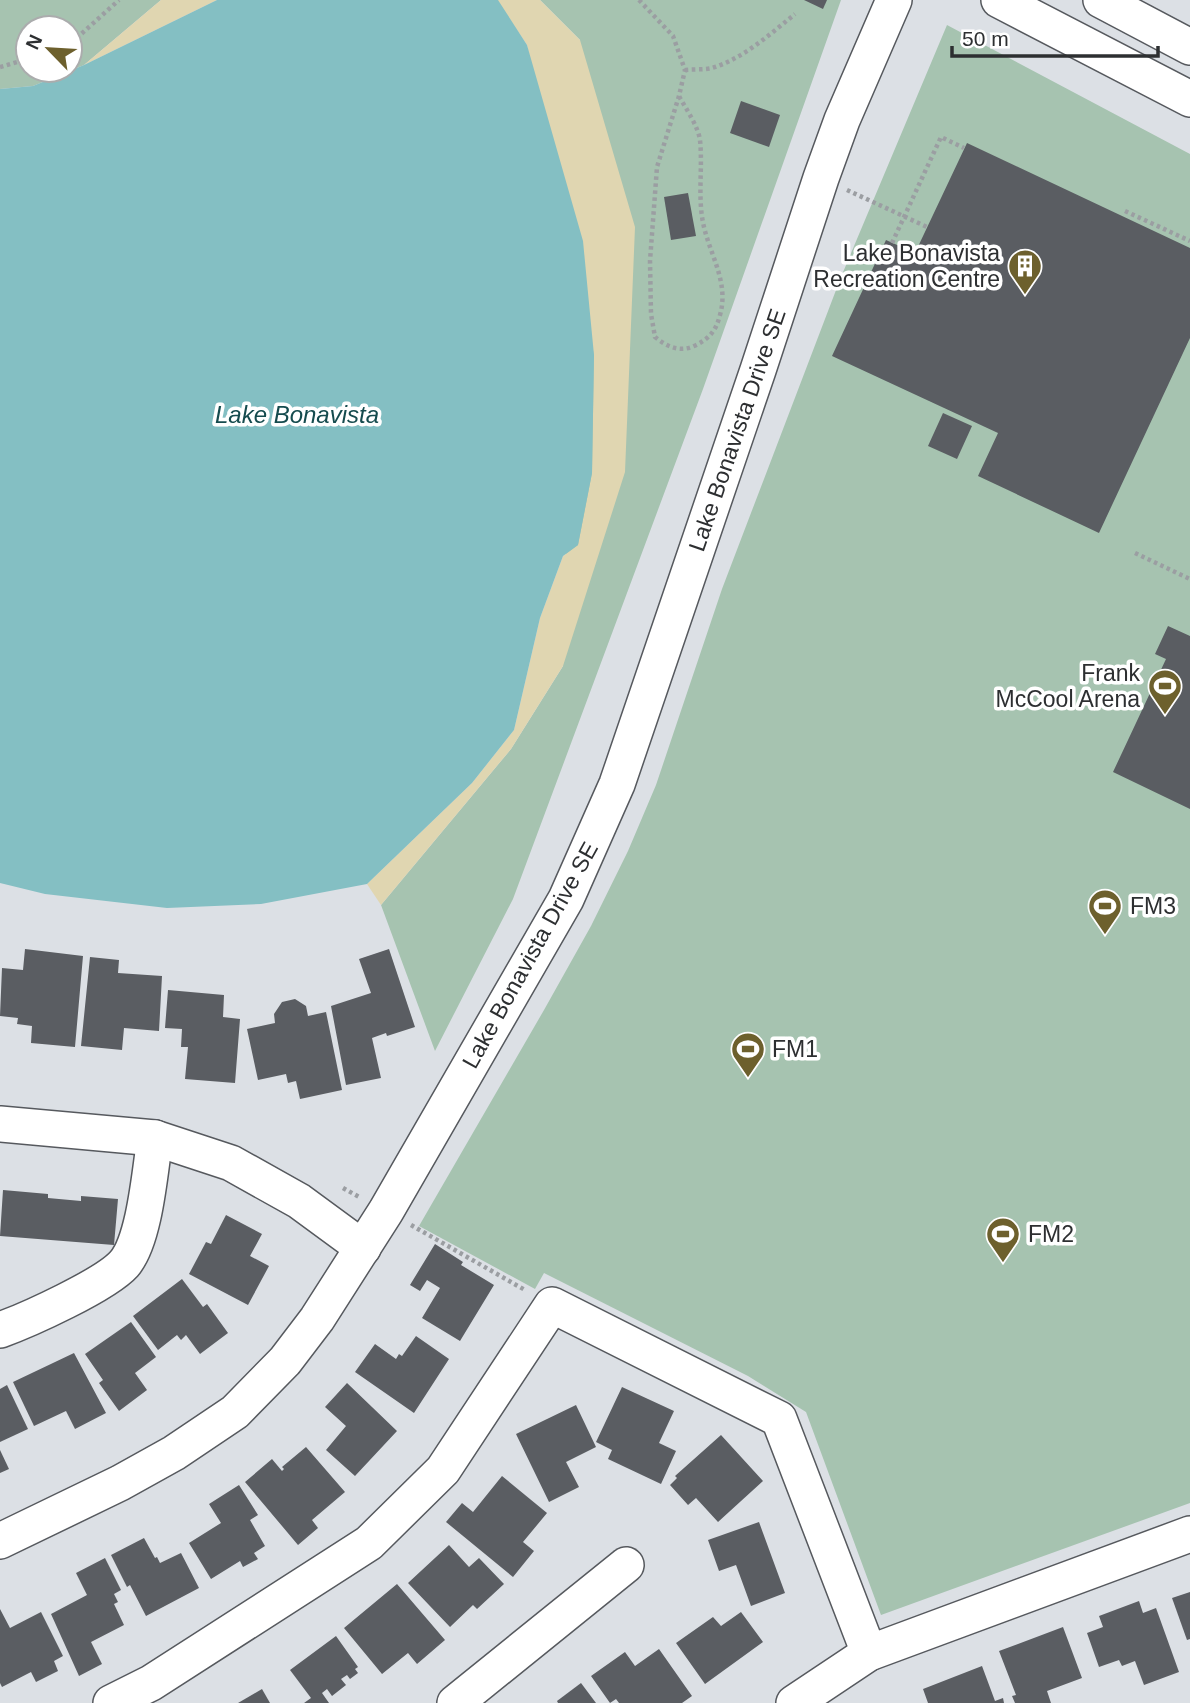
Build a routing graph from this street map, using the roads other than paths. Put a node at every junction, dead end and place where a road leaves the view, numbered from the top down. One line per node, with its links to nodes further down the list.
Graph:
1 (894, 0): 8 (street, Lake Bonavista Drive SE)
2 (999, 0): 5 (street)
3 (1101, 0): 4 (street)
4 (1190, 47)
5 (1190, 99)
6 (0, 1124): 7 (street)
7 (155, 1139): 8 (street); 9 (street)
8 (363, 1248): 11 (street, Lake Bonavista Drive SE)
9 (0, 1330)
10 (1190, 1534): 13 (street)
11 (0, 1541)
12 (626, 1565): 15 (street)
13 (869, 1653): 14 (street); 16 (street)
14 (111, 1703)
15 (455, 1703)
16 (794, 1703)

